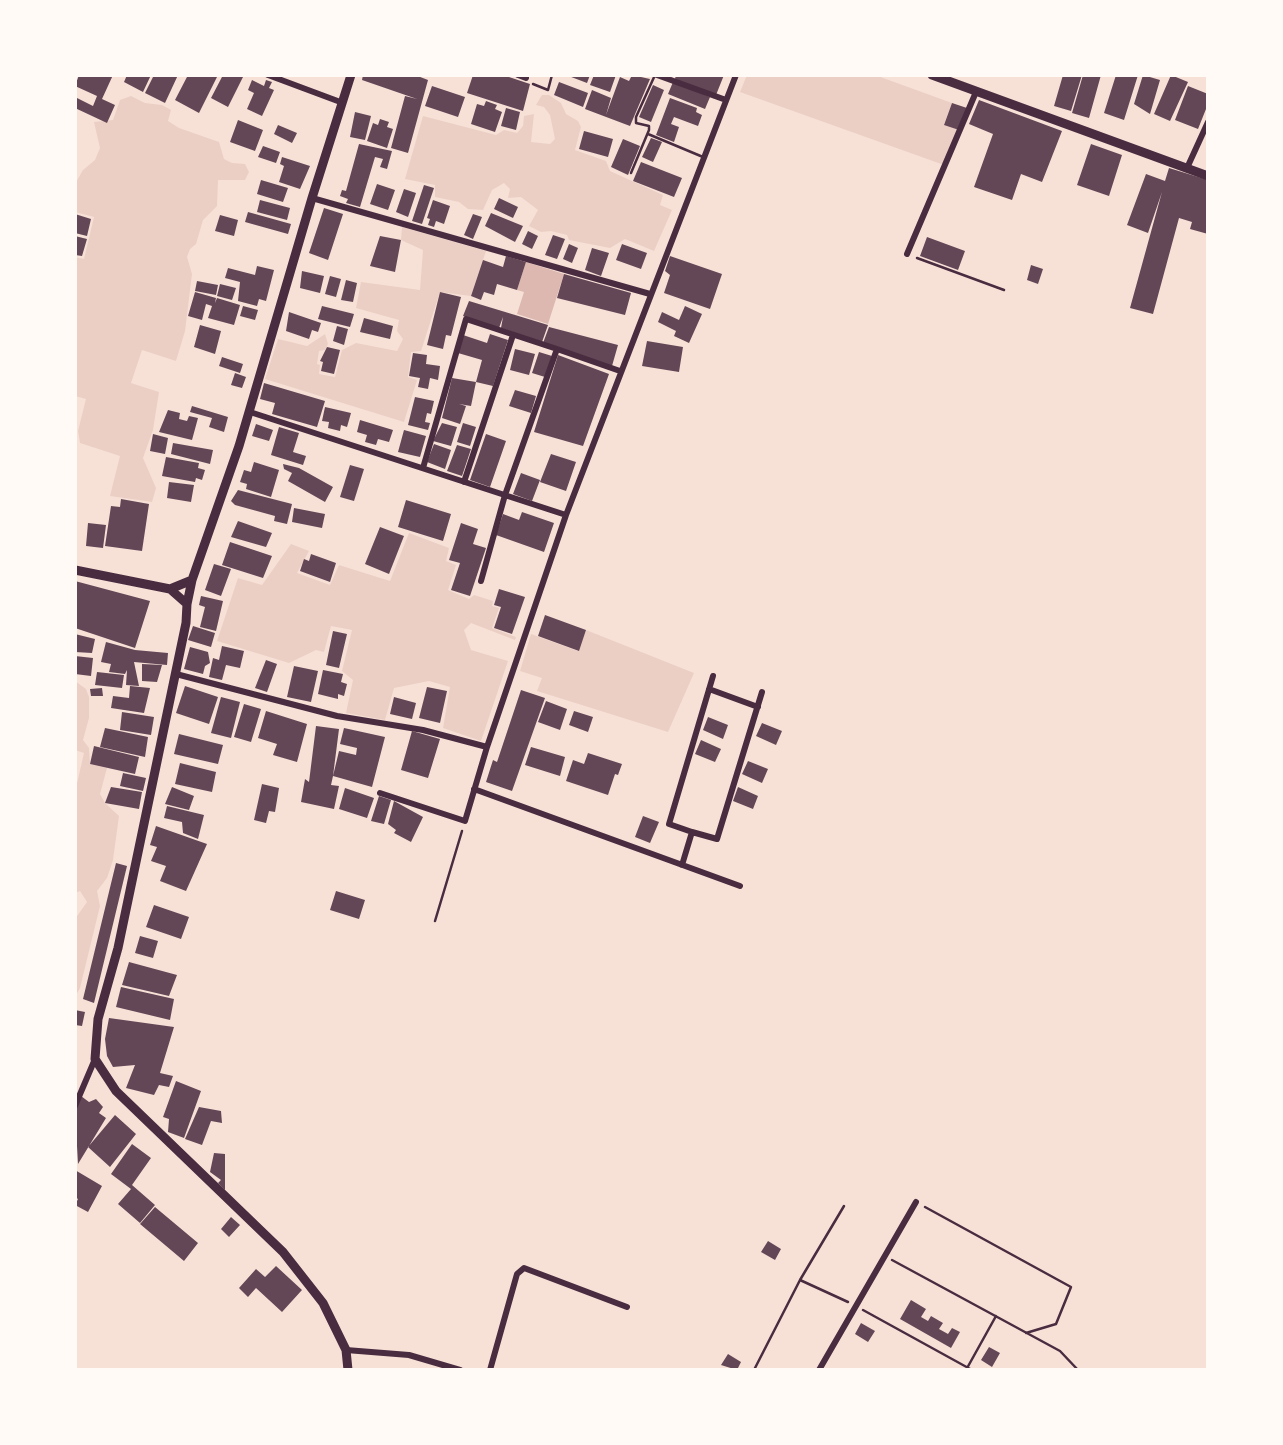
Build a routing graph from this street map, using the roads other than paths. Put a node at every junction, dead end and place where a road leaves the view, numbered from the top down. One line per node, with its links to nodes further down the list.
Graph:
1 (268, 75): 10 (street)
2 (351, 75): 10 (main road)
3 (518, 75): 7 (street)
4 (656, 75): 9 (street); 12 (lane)
5 (736, 75): 9 (street)
6 (932, 75): 8 (main road)
7 (526, 78)
8 (976, 92): 14 (main road); 18 (street)
9 (726, 100): 13 (street)
10 (343, 103): 17 (main road)
11 (1208, 122): 14 (street)
12 (648, 134): 13 (lane); 15 (lane)
13 (704, 157): 19 (street)
14 (1187, 169): 16 (main road)
15 (631, 173)
16 (1208, 176)
17 (312, 198): 19 (street); 23 (main road)
18 (907, 254)
19 (650, 294): 22 (street)
20 (513, 335): 21 (street); 24 (street); 25 (street)
21 (557, 349): 22 (street); 26 (street)
22 (620, 371): 27 (street)
23 (250, 412): 24 (street); 29 (main road)
24 (423, 468): 25 (street)
25 (464, 482): 26 (street)
26 (505, 495): 27 (street); 30 (street)
27 (566, 515): 38 (street)
28 (75, 570): 31 (main road)
29 (192, 580): 31 (main road); 32 (main road)
30 (481, 581)
31 (170, 589): 32 (main road)
32 (187, 604): 33 (main road)
33 (176, 674): 38 (street); 44 (main road)
34 (713, 676): 35 (street)
35 (709, 689): 37 (street); 41 (street)
36 (762, 692): 37 (street)
37 (758, 707): 41 (street)
38 (487, 747): 39 (street)
39 (474, 789): 40 (street); 42 (street)
40 (380, 793)
41 (692, 832): 42 (street)
42 (682, 865): 43 (street)
43 (740, 887)
44 (95, 1059): 45 (street); 48 (main road)
45 (75, 1106)
46 (916, 1202): 52 (street)
47 (627, 1307): 51 (street)
48 (346, 1350): 49 (main road); 50 (street)
49 (348, 1370)
50 (460, 1370)
51 (489, 1370)
52 (819, 1370)

